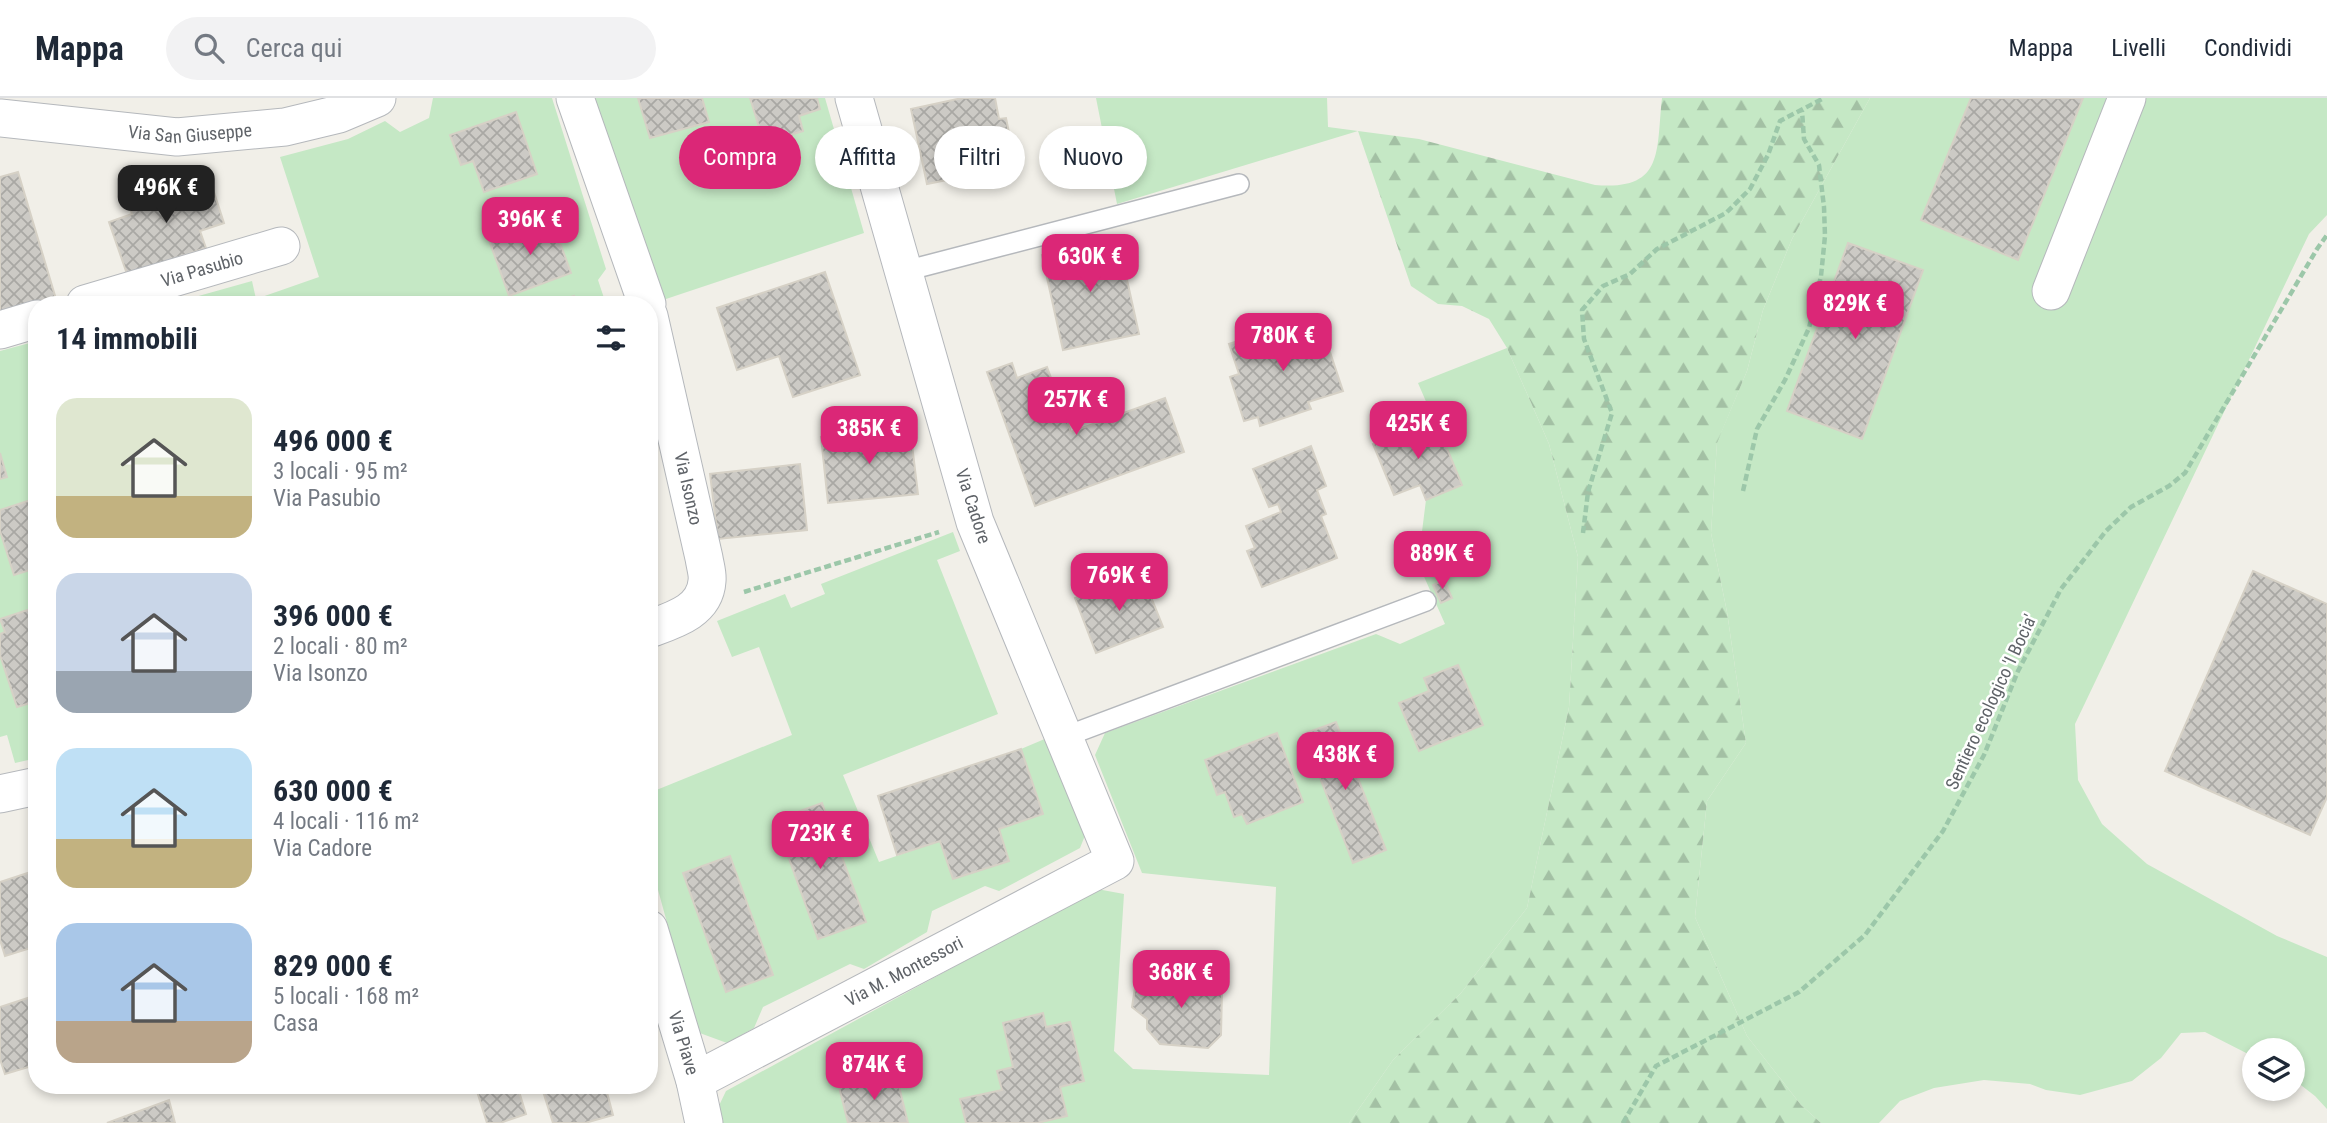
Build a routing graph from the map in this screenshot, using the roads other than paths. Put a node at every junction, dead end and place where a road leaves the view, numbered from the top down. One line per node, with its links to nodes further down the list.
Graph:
1 (376, 98): 5 (street, Via San Giuseppe)
2 (575, 98): 11 (street)
3 (854, 98): 8 (street, Via Cadore)
4 (2127, 98): 9 (street)
5 (0, 118)
6 (1238, 184): 8 (lane)
7 (281, 246): 10 (street, Via Pasubio)
8 (905, 271): 17 (street, Via Cadore)
9 (2051, 290)
10 (112, 296)
11 (644, 296)
12 (28, 322): 13 (street)
13 (0, 330)
14 (658, 356): 16 (street, Via Isonzo)
15 (1426, 601): 17 (lane)
16 (658, 626)
17 (1064, 737): 20 (street, Via Cadore)
18 (28, 788): 19 (street)
19 (0, 794)
20 (1115, 861): 22 (street, Via M. Montessori)
21 (658, 959): 22 (street, Via Piave)
22 (695, 1081): 23 (street, Via Piave)
23 (696, 1121)

